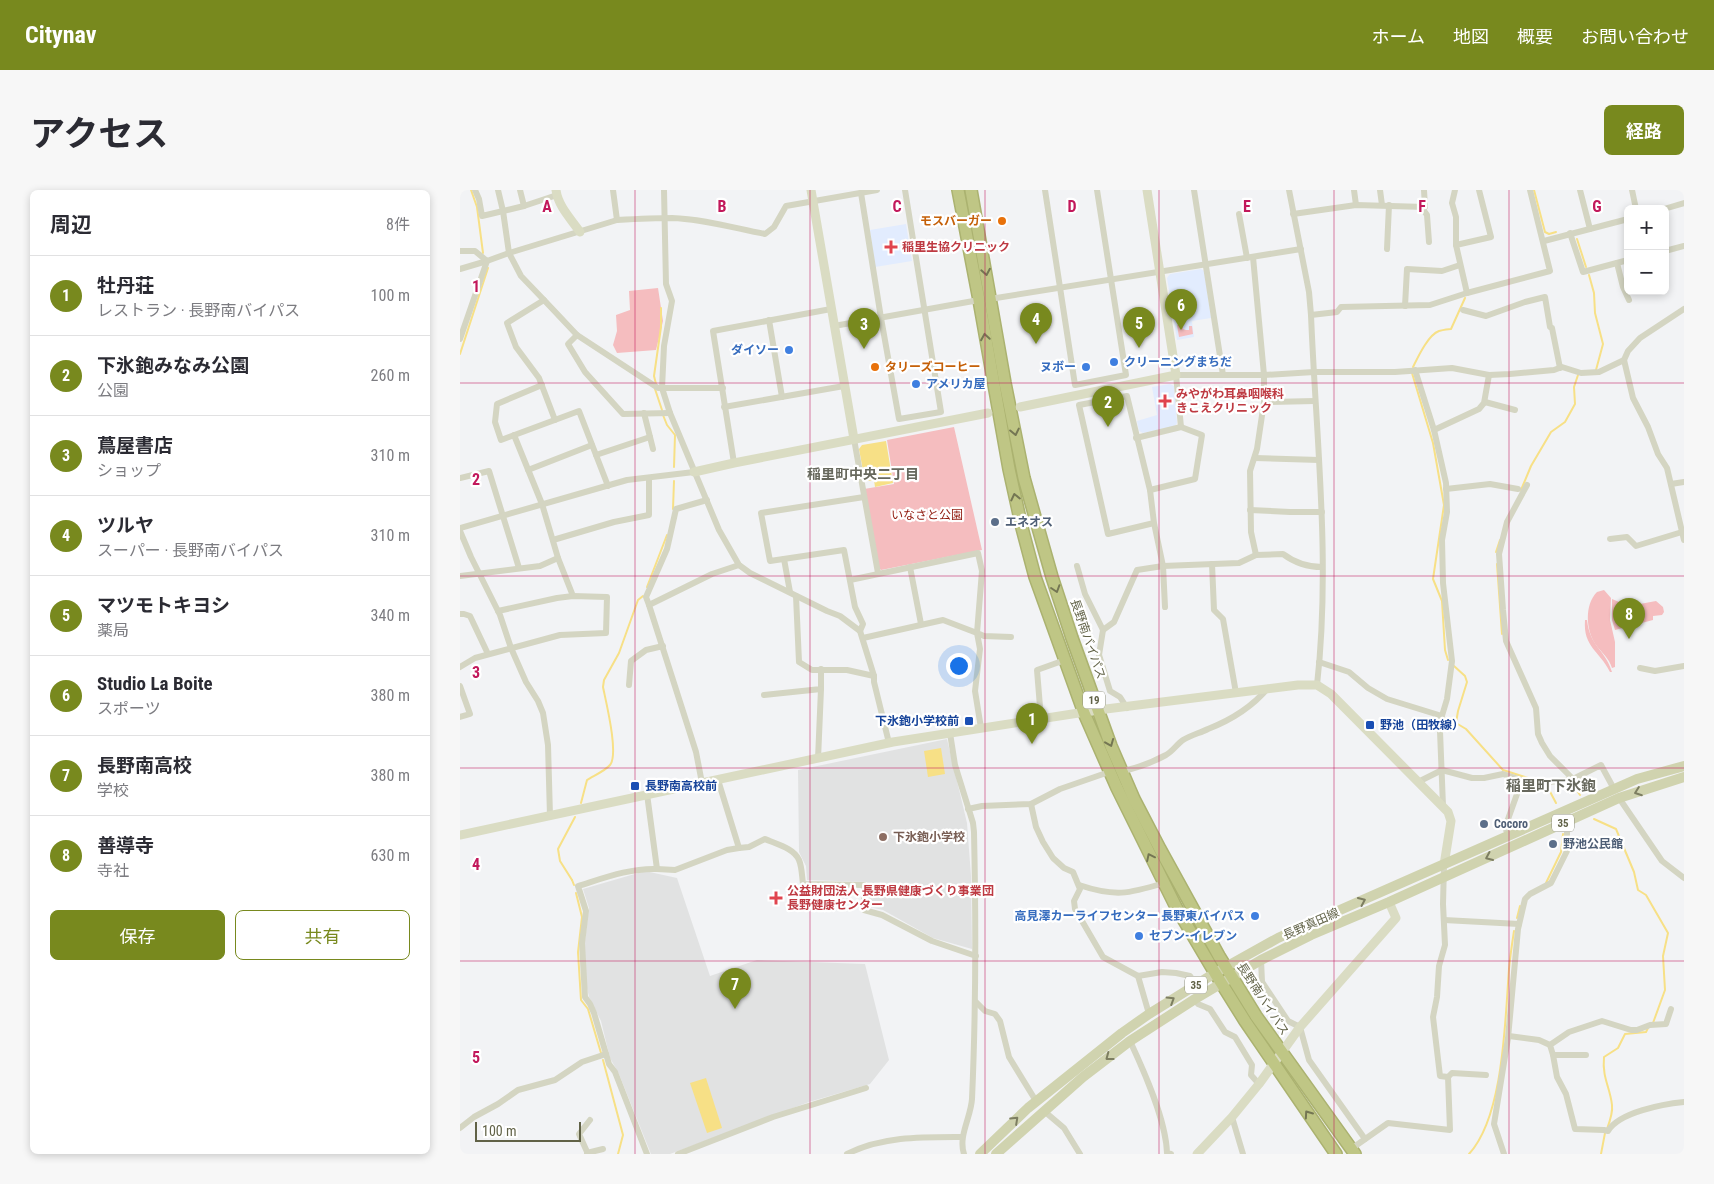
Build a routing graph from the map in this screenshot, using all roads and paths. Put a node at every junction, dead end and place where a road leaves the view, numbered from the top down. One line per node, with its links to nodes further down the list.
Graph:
1 (475, 190): 34 (street)
2 (498, 190): 34 (street)
3 (520, 190): 31 (street)
4 (613, 190): 39 (street)
5 (664, 190): 37 (street)
6 (811, 190): 26 (street)
7 (877, 190): 25 (street)
8 (905, 190): 69 (street)
9 (958, 190): 63 (highway, 長野南バイパス / 19)
10 (971, 190): 63 (highway, 長野南バイパス / 19, one-way to 63)
11 (1045, 190): 61 (street)
12 (1097, 190): 60 (street)
13 (1147, 190): 59 (street)
14 (1194, 190): 56 (street)
15 (1289, 190): 36 (street)
16 (1354, 190): 28 (street)
17 (1380, 190): 29 (street)
18 (1424, 190): 32 (street)
19 (1455, 190): 45 (street)
20 (1479, 190): 45 (street)
21 (1530, 190): 43 (street)
22 (1580, 190): 40 (street)
23 (1632, 190): 30 (street)
24 (556, 193): 31 (street); 41 (street)
25 (861, 193): 26 (street); 72 (street)
26 (812, 200): 37 (street); 67 (street)
27 (1684, 203): 33 (street)
28 (1356, 204): 29 (street); 36 (street)
29 (1386, 205): 32 (street); 47 (street)
30 (1635, 205)
31 (524, 206): 34 (street)
32 (1422, 208): 44 (street)
33 (1669, 208)
34 (503, 211): 51 (street)
35 (1240, 214): 52 (street)
36 (1294, 214): 48 (street)
37 (664, 219): 39 (street); 87 (street)
38 (1624, 219): 40 (street)
39 (617, 220): 41 (street)
40 (1590, 229): 42 (street)
41 (580, 232): 51 (street)
42 (1570, 234): 43 (street); 55 (street)
43 (1544, 241): 62 (street)
44 (1429, 242)
45 (1456, 245): 57 (street)
46 (1684, 246): 49 (street)
47 (1387, 249)
48 (1301, 250): 52 (street); 71 (street)
49 (1669, 250)
50 (460, 251): 53 (street)
51 (509, 253): 53 (street); 64 (street)
52 (1250, 258): 56 (street); 84 (street)
53 (487, 261): 58 (street); 76 (street)
54 (1624, 261): 55 (street)
55 (1617, 263): 65 (street)
56 (1204, 265): 59 (street); 83 (street)
57 (1460, 265): 62 (street); 66 (street)
58 (460, 269)
59 (1159, 272): 60 (street); 82 (street)
60 (1111, 280): 61 (street); 61 (street)
61 (1061, 287): 63 (street)
62 (1467, 293): 66 (street)
63 (985, 299): 69 (street); 163 (highway, 長野南バイパス / 19, one-way to 63); 178 (highway, 長野南バイパス / 19, one-way to 178)
64 (544, 300): 75 (street); 85 (street)
65 (1629, 300)
66 (1405, 306): 71 (street)
67 (831, 309): 73 (street); 74 (street)
68 (1684, 309): 77 (street)
69 (923, 310): 72 (street); 72 (street)
70 (1463, 310): 78 (street)
71 (1312, 315): 80 (street)
72 (881, 318): 74 (street)
73 (769, 320): 88 (street); 89 (street)
74 (834, 326): 86 (street)
75 (577, 336): 87 (street); 96 (street)
76 (460, 339)
77 (1624, 360): 78 (street); 117 (street)
78 (1560, 368): 81 (street)
79 (1415, 370): 80 (street); 81 (street); 101 (street)
80 (1314, 372): 84 (street); 90 (street)
81 (1488, 374): 92 (street)
82 (1176, 375): 83 (street); 94 (street); 100 (street)
83 (1223, 375): 84 (street)
84 (1264, 375): 91 (street)
85 (542, 385): 99 (street); 102 (street)
86 (844, 386): 89 (street); 105 (street)
87 (662, 388): 88 (street); 97 (street)
88 (723, 388): 93 (street)
89 (782, 397): 93 (street)
90 (1315, 401): 91 (street); 110 (street)
91 (1264, 402): 109 (street)
92 (1485, 402): 95 (street); 101 (street)
93 (724, 406): 111 (street)
94 (1020, 407)
95 (1515, 410)
96 (644, 413): 97 (street); 103 (street)
97 (670, 413): 113 (street)
98 (988, 413): 105 (street)
99 (555, 420): 102 (street); 106 (street)
100 (1181, 427): 104 (street); 122 (street)
101 (1434, 430): 120 (street)
102 (514, 435): 112 (street)
103 (650, 437): 107 (street); 108 (street)
104 (1136, 438): 122 (street); 129 (street)
105 (854, 439): 111 (street); 123 (street)
106 (592, 445): 108 (street); 112 (street)
107 (653, 449)
108 (596, 455): 119 (street)
109 (1255, 458): 110 (street); 126 (street)
110 (1319, 460): 127 (street)
111 (734, 463): 113 (street)
112 (528, 470): 125 (street)
113 (694, 472): 115 (street); 124 (street)
114 (460, 478): 128 (street)
115 (649, 478): 119 (street); 133 (street)
116 (1684, 482): 117 (street)
117 (1671, 484): 131 (street)
118 (1527, 485): 192 (street)
119 (608, 486): 125 (street)
120 (1446, 489): 121 (street); 180 (street)
121 (1518, 489)
122 (1150, 490): 129 (street)
123 (864, 497): 137 (street); 146 (street)
124 (707, 500): 139 (street); 151 (street)
125 (542, 504): 128 (street); 133 (street)
126 (1250, 510): 127 (street); 135 (street)
127 (1322, 512): 143 (street)
128 (503, 515): 130 (street); 144 (street)
129 (1154, 523): 141 (street)
130 (460, 530): 145 (street)
131 (1682, 532): 132 (street); 134 (street)
132 (1610, 539)
133 (553, 540): 136 (street)
134 (1684, 540)
135 (1256, 555): 138 (street); 143 (street)
136 (558, 558): 144 (street); 150 (street)
137 (784, 558): 148 (street); 149 (street)
138 (1212, 564): 141 (street); 175 (street)
139 (738, 565): 149 (street); 151 (street)
140 (1076, 566): 156 (street)
141 (1163, 566): 152 (street); 156 (street)
142 (910, 567): 146 (street); 155 (street); 157 (street)
143 (1322, 567): 164 (street)
144 (520, 568): 145 (street)
145 (479, 573): 147 (street); 153 (street)
146 (878, 573): 148 (street)
147 (460, 576)
148 (850, 580): 158 (street)
149 (793, 594): 158 (street); 168 (street)
150 (573, 596): 153 (street); 161 (street)
151 (649, 605): 160 (street)
152 (1165, 607)
153 (498, 611): 161 (street)
154 (460, 614): 162 (street)
155 (921, 624): 157 (street); 158 (street)
156 (1104, 630): 177 (street)
157 (977, 632): 159 (street); 183 (street)
158 (861, 634): 169 (street)
159 (1011, 637)
160 (663, 646): 170 (street); 196 (street)
161 (511, 648): 162 (street); 202 (street)
162 (488, 654): 166 (street)
163 (1065, 660): 179 (highway, 長野南バイパス / 19); 182 (street)
164 (1319, 662): 171 (street); 180 (street)
165 (1684, 666): 167 (street)
166 (460, 667)
167 (1640, 668)
168 (821, 669): 169 (street); 174 (street)
169 (874, 676): 185 (street)
170 (629, 684)
171 (1317, 685): 173 (street); 195 (street)
172 (460, 686): 181 (street)
173 (1268, 688): 175 (street); 189 (street)
174 (821, 689): 176 (street); 186 (street)
175 (1236, 692): 177 (street)
176 (764, 695)
177 (1127, 708): 178 (street)
178 (1098, 710): 179 (street); 189 (highway, 長野南バイパス / 19, one-way to 189)
179 (1084, 713): 182 (street); 190 (highway, 長野南バイパス / 19)
180 (1442, 716): 188 (street)
181 (460, 717)
182 (1041, 719): 183 (street)
183 (981, 728): 184 (street)
184 (950, 734): 185 (street); 201 (street)
185 (889, 743): 186 (street)
186 (818, 759): 193 (street)
187 (1684, 766): 198 (main road, 長野真田線 / 35)
188 (1442, 770): 194 (street); 195 (street); 200 (street)
189 (1123, 771): 218 (highway, 長野南バイパス / 19)
190 (1110, 772): 199 (street); 211 (highway, 長野南バイパス / 19, one-way to 190)
191 (1684, 777): 198 (main road, 長野真田線 / 35, one-way to 198)
192 (1573, 779): 194 (street); 198 (street)
193 (718, 780): 196 (street); 206 (street)
194 (1522, 780): 205 (street)
195 (1418, 782): 200 (street)
196 (702, 783): 197 (street)
197 (647, 794): 202 (street); 208 (street)
198 (1617, 794): 203 (main road, 長野真田線 / 35); 205 (main road, 長野真田線 / 35); 210 (street)
199 (1031, 804): 201 (street); 212 (street)
200 (1443, 806): 207 (street)
201 (968, 808): 216 (street)
202 (550, 816): 204 (street)
203 (1565, 822): 209 (main road, 長野真田線 / 35, one-way to 209); 215 (street)
204 (460, 835)
205 (1510, 836): 207 (main road, 長野真田線 / 35)
206 (739, 848): 208 (street); 216 (street)
207 (1444, 865): 209 (street); 218 (main road, 長野真田線 / 35, one-way to 207)
208 (657, 868): 232 (street)
209 (1444, 877): 213 (main road, 長野真田線 / 35); 214 (street)
210 (1684, 878)
211 (1164, 884): 212 (street); 219 (highway, 長野南バイパス / 19)
212 (1079, 885): 220 (street)
213 (1389, 902): 217 (main road, 長野真田線 / 35); 227 (street)
214 (1444, 920): 215 (street); 237 (street)
215 (1519, 924): 228 (street)
216 (976, 956): 224 (street)
217 (1260, 960): 218 (main road, 長野真田線 / 35); 227 (street)
218 (1229, 972): 219 (main road, 長野真田線 / 35); 222 (main road, 長野真田線 / 35); 231 (highway, 長野南バイパス / 19)
219 (1215, 973): 222 (highway, 長野南バイパス / 19); 226 (main road, 長野真田線 / 35, one-way to 219)
220 (1138, 976): 221 (street); 226 (street)
221 (1192, 979)
222 (1222, 984): 223 (main road, 長野真田線 / 35); 235 (highway, 長野南バイパス / 19)
223 (1195, 999): 229 (main road, 長野真田線 / 35); 238 (street)
224 (976, 1002): 240 (street); 246 (street)
225 (1671, 1009): 230 (street)
226 (1149, 1014): 240 (main road, 長野真田線 / 35)
227 (1300, 1027): 231 (street); 247 (street)
228 (1508, 1036): 230 (street); 262 (street)
229 (1130, 1041): 242 (main road, 長野真田線 / 35, one-way to 242); 258 (street)
230 (1550, 1045): 233 (street)
231 (1282, 1052): 235 (street); 249 (highway, 長野南バイパス / 19)
232 (606, 1054): 245 (street); 251 (street)
233 (1553, 1055): 234 (street); 241 (street)
234 (1586, 1055)
235 (1273, 1064): 238 (street); 261 (highway, 長野南バイパス / 19, one-way to 235)
236 (1486, 1075): 237 (street)
237 (1448, 1077): 247 (street)
238 (1259, 1084): 243 (street)
239 (866, 1088): 252 (street)
240 (1036, 1101): 255 (main road, 長野真田線 / 35, one-way to 240)
241 (1684, 1102)
242 (1044, 1111): 256 (main road, 長野真田線 / 35); 257 (street)
243 (1232, 1117): 259 (street); 260 (street)
244 (590, 1120): 250 (street)
245 (460, 1128)
246 (962, 1137): 253 (street); 254 (street)
247 (1365, 1139): 249 (street)
248 (603, 1149): 250 (street)
249 (1353, 1151)
250 (588, 1154)
251 (647, 1154)
252 (678, 1154)
253 (847, 1154)
254 (964, 1154)
255 (980, 1154)
256 (996, 1154)
257 (1080, 1154)
258 (1171, 1154)
259 (1197, 1154)
260 (1243, 1154)
261 (1336, 1154)
262 (1504, 1154)

